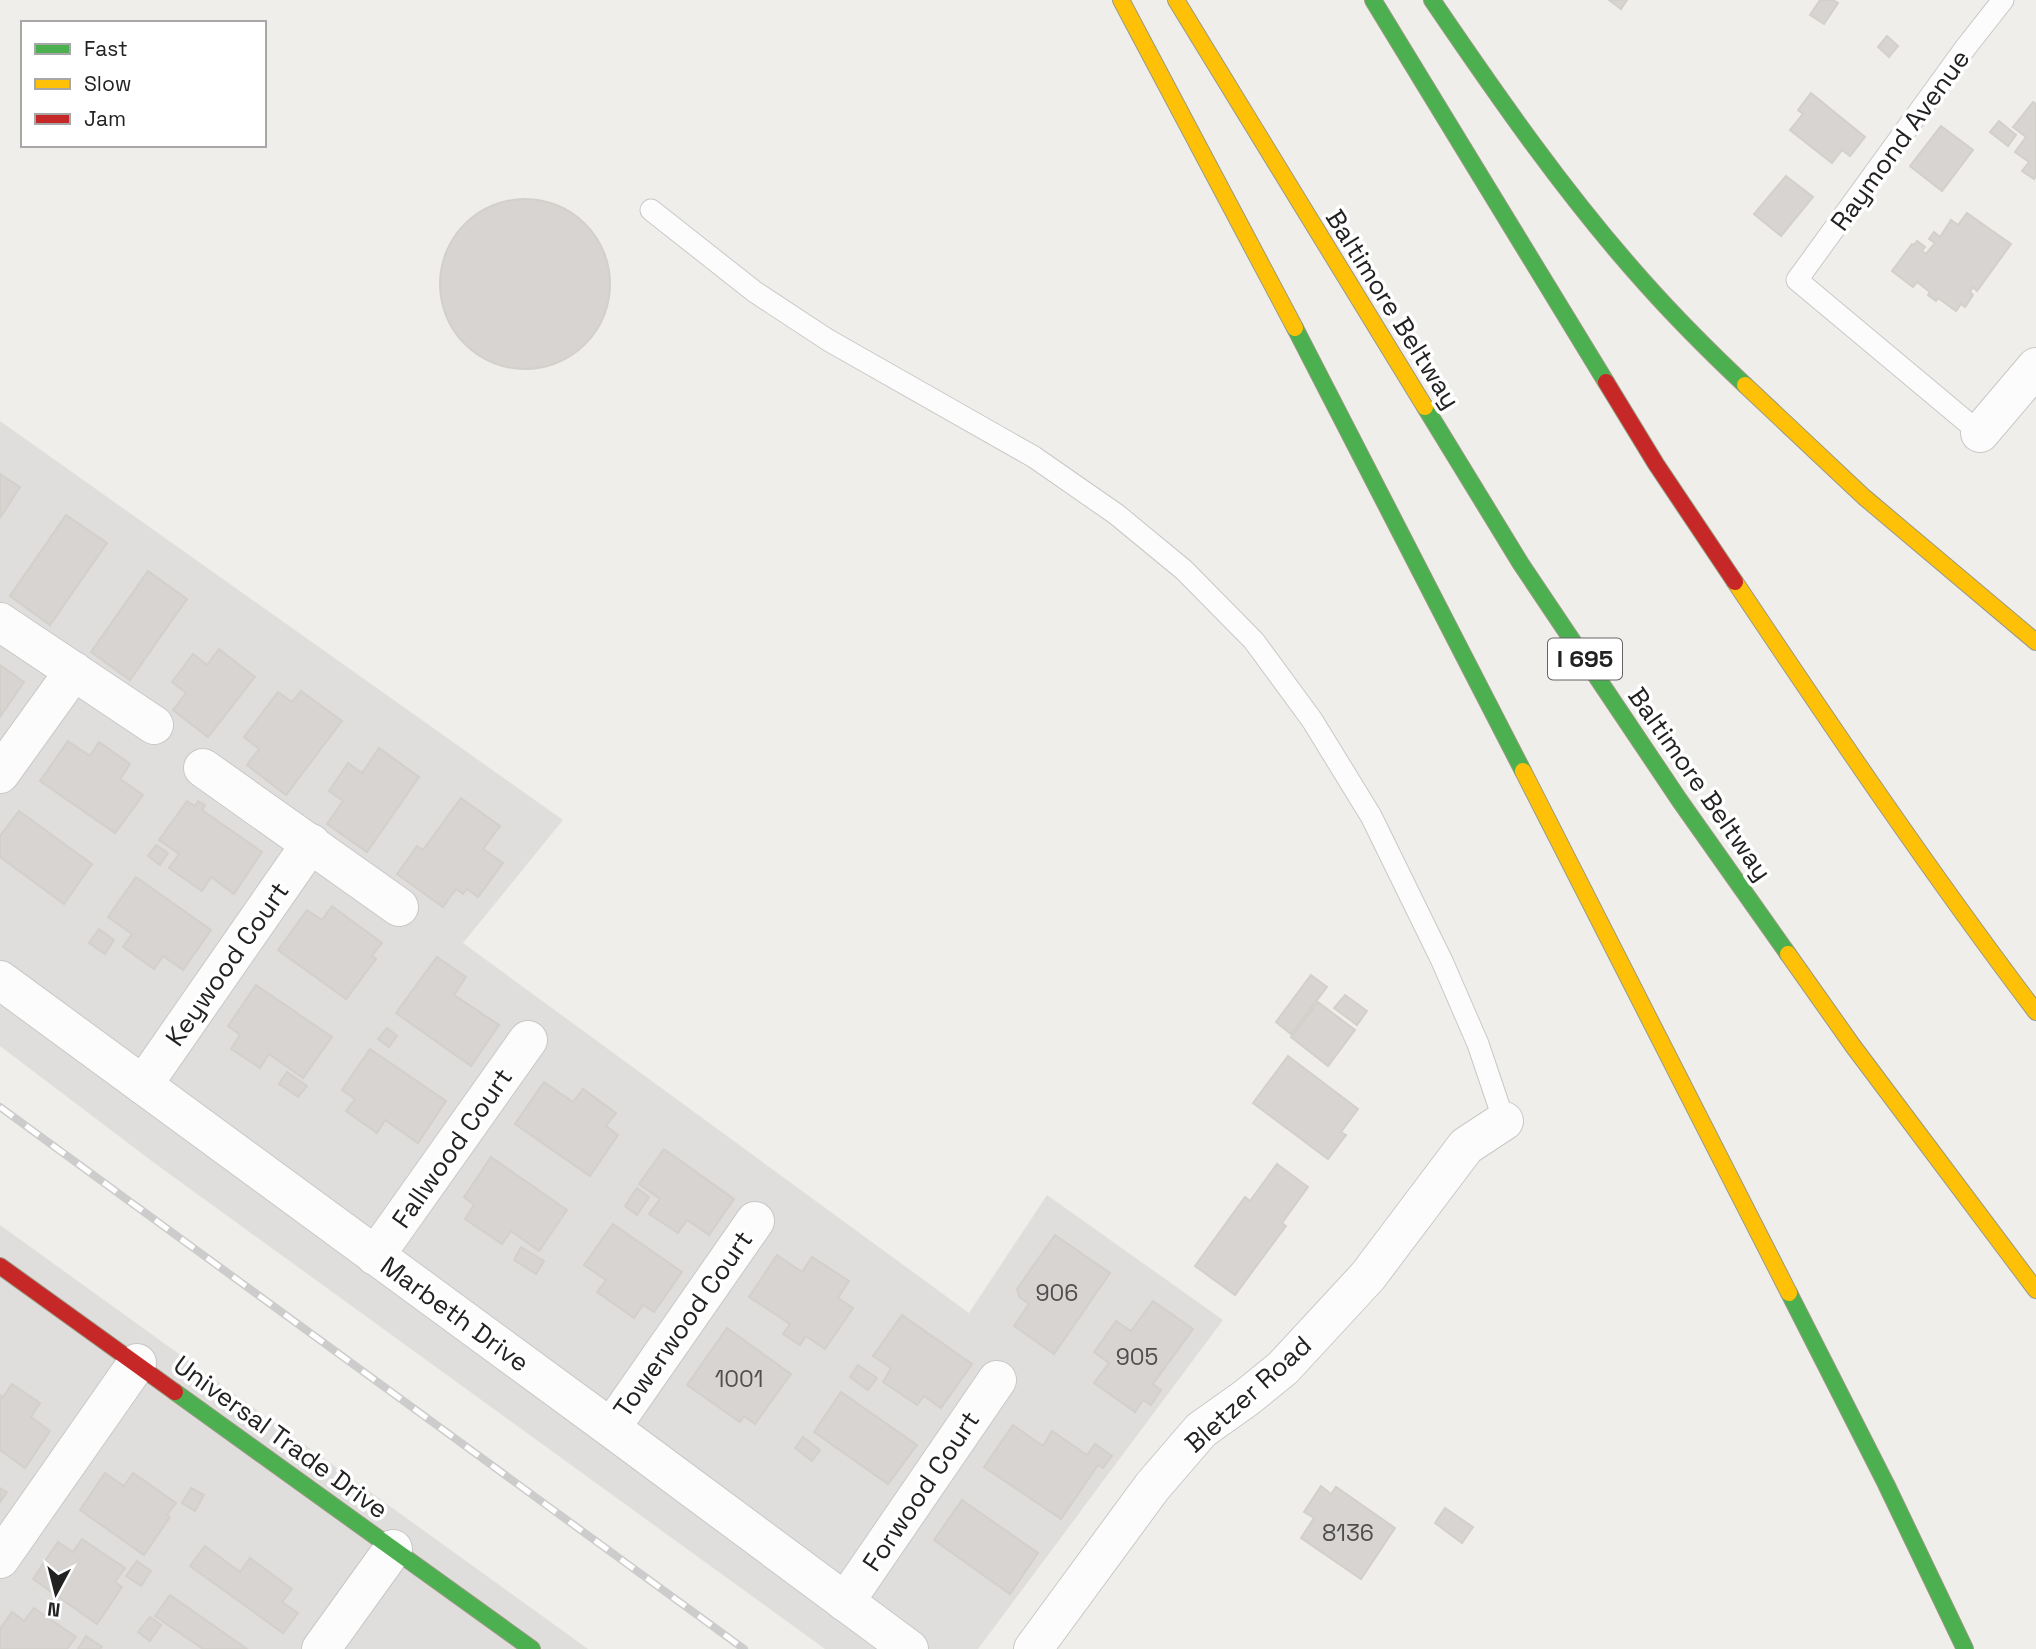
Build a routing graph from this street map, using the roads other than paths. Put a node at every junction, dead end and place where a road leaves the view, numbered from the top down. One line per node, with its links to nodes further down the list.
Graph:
1 (1121, 0): 36 (main road)
2 (1176, 0): 25 (main road, Baltimore Beltway / I 695)
3 (1373, 0): 18 (main road)
4 (1432, 0): 10 (main road)
5 (2003, 0): 8 (lane, Raymond Avenue)
6 (651, 210): 21 (lane)
7 (2036, 367): 8 (street)
8 (1980, 433)
9 (0, 622): 11 (street)
10 (2036, 642)
11 (74, 671): 12 (street); 14 (street)
12 (154, 725)
13 (203, 768): 15 (street)
14 (0, 775)
15 (311, 843): 16 (street); 20 (street, Keywood Court)
16 (400, 907)
17 (0, 981): 20 (street, Marbeth Drive)
18 (2036, 1012)
19 (528, 1040): 23 (street, Fallwood Court)
20 (143, 1085): 23 (street, Marbeth Drive)
21 (1504, 1121): 35 (street, Bletzer Road)
22 (755, 1221): 28 (street, Towerwood Court)
23 (375, 1256): 28 (street, Marbeth Drive)
24 (0, 1266): 26 (main road, Universal Trade Drive)
25 (2036, 1290)
26 (137, 1363): 29 (main road, Universal Trade Drive); 30 (street)
27 (997, 1380): 31 (street, Forwood Court)
28 (611, 1428): 31 (street, Marbeth Drive)
29 (393, 1549): 32 (street); 33 (main road, Universal Trade Drive)
30 (0, 1559)
31 (845, 1602): 34 (street, Marbeth Drive)
32 (321, 1649)
33 (532, 1649)
34 (909, 1649)
35 (1033, 1649)
36 (1965, 1649)

